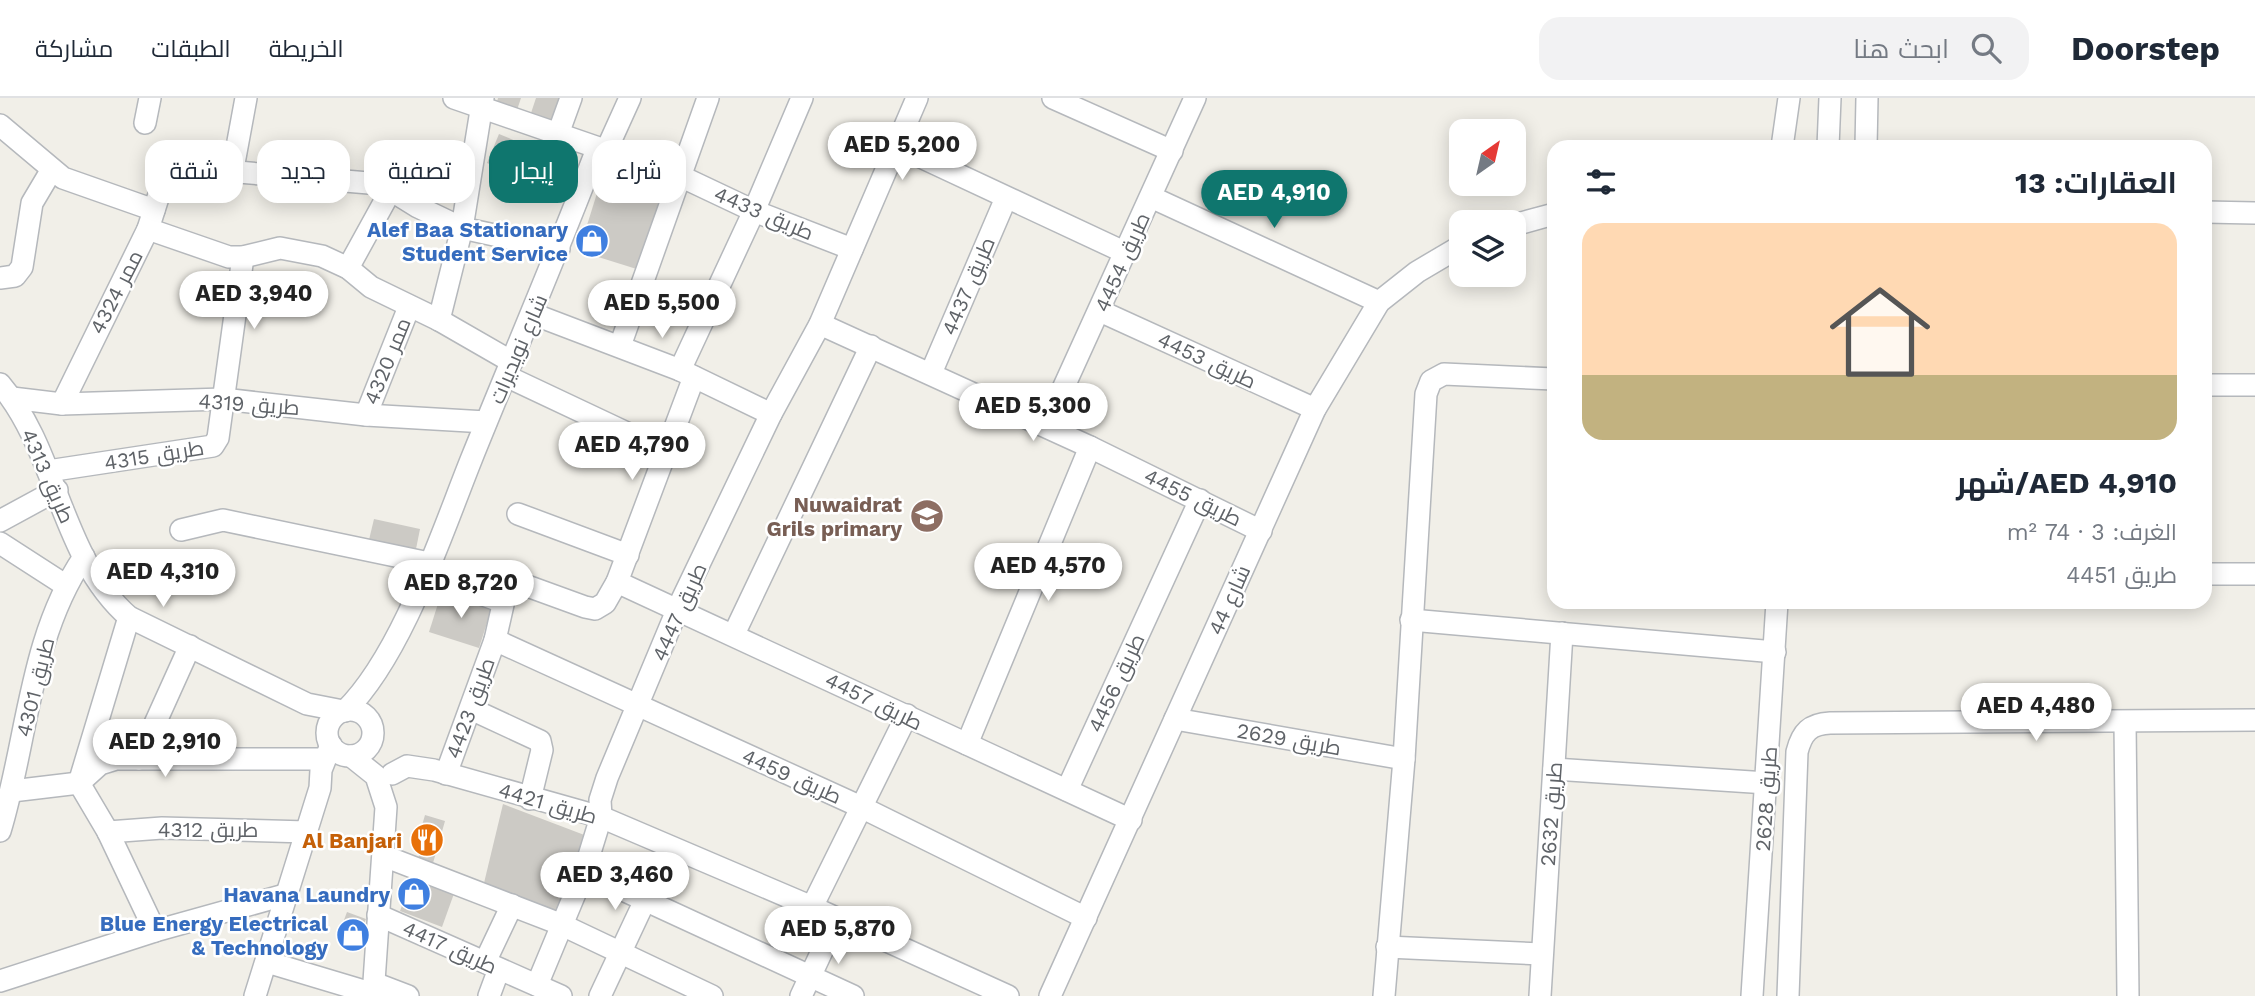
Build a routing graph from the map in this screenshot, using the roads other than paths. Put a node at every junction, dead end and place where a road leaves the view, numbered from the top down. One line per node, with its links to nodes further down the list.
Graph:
1 (150, 98): 15 (street)
2 (246, 98): 18 (street)
3 (454, 98): 14 (street)
4 (571, 98): 17 (street)
5 (630, 98): 19 (street, شارع نويديرات)
6 (708, 98): 26 (street)
7 (802, 98): 38 (street)
8 (917, 98): 23 (street, طريق 4447)
9 (1053, 98): 25 (street)
10 (1195, 98): 25 (street, طريق 4454)
11 (1789, 98): 20 (street)
12 (1830, 98): 21 (street)
13 (1867, 98): 22 (street)
14 (482, 102): 17 (street); 44 (street)
15 (145, 123)
16 (0, 125): 28 (street)
17 (558, 134): 24 (street)
18 (238, 140)
19 (607, 140)
20 (1788, 140)
21 (1828, 140)
22 (1866, 140)
23 (895, 145): 33 (street); 46 (street, طريق 4447)
24 (592, 147)
25 (1172, 151): 32 (street, طريق 4454)
26 (686, 159)
27 (592, 171): 45 (street, شارع نويديرات)
28 (51, 172): 42 (street); 51 (street)
29 (243, 175): 31 (street)
30 (686, 179): 38 (street, طريق 4433)
31 (364, 183)
32 (1151, 197): 47 (street, طريق 4454); 52 (street)
33 (1006, 198): 47 (street); 62 (street, طريق 4437)
34 (156, 203): 42 (street, ممر 4324)
35 (384, 203): 50 (street)
36 (413, 203): 44 (street)
37 (670, 203): 58 (street)
38 (754, 211): 46 (street, طريق 4433); 61 (street)
39 (2212, 212): 40 (street)
40 (2255, 212)
41 (1547, 216): 43 (street)
42 (151, 219): 49 (street); 68 (street, ممر 4324)
43 (1526, 222)
44 (462, 228): 45 (street); 56 (street)
45 (559, 249): 55 (street, شارع نويديرات)
46 (852, 249): 57 (street, طريق 4447)
47 (1124, 252): 54 (street, طريق 4454)
48 (1449, 253): 52 (street, شارع 44)
49 (243, 257): 50 (street); 67 (street)
50 (348, 268): 53 (street)
51 (0, 278)
52 (1379, 302): 69 (street, شارع 44)
53 (409, 307): 56 (street); 71 (street, ممر 4320)
54 (1100, 311): 69 (street, طريق 4453); 73 (street, طريق 4454)
55 (533, 314): 58 (street); 60 (street, شارع نويديرات)
56 (439, 320): 60 (street)
57 (820, 324): 59 (street, طريق 4455); 70 (street, طريق 4447)
58 (620, 346): 61 (street)
59 (871, 346): 62 (street, طريق 4455); 96 (street)
60 (509, 369): 72 (street, شارع نويديرات); 75 (street)
61 (687, 373): 70 (street); 75 (street)
62 (931, 373): 73 (street, طريق 4455)
63 (1547, 379): 94 (street)
64 (2212, 385): 65 (street)
65 (2255, 385)
66 (6, 391): 68 (street, طريق 4319); 76 (street, طريق 4313)
67 (223, 399): 68 (street, طريق 4319); 71 (street, طريق 4319); 76 (street, طريق 4315)
68 (62, 404)
69 (1315, 409): 81 (street, شارع 44)
70 (771, 414): 91 (street, طريق 4447)
71 (366, 415): 72 (street, طريق 4319)
72 (486, 422): 85 (street, شارع نويديرات)
73 (1046, 426): 74 (street, طريق 4455)
74 (1090, 446): 77 (street, طريق 4455); 110 (street)
75 (665, 451): 83 (street)
76 (52, 481): 79 (street); 84 (street, طريق 4313)
77 (1200, 500): 81 (street, طريق 4455); 119 (street, طريق 4456)
78 (518, 514): 83 (street)
79 (0, 521)
80 (181, 530): 85 (street)
81 (1261, 531): 106 (street, شارع 44)
82 (0, 543): 89 (street)
83 (628, 555): 88 (street)
84 (84, 557): 89 (street, طريق 4301); 93 (street, طريق 4313)
85 (427, 569): 90 (street); 100 (street, شارع نويديرات)
86 (2212, 574): 87 (street)
87 (2255, 574)
88 (617, 582): 90 (street); 91 (street, طريق 4457)
89 (65, 585): 120 (street, طريق 4301)
90 (503, 602): 97 (street, طريق 4423)
91 (678, 608): 96 (street, طريق 4457); 102 (street, طريق 4447)
92 (1777, 609): 99 (street, طريق 2628)
93 (130, 617): 98 (street, طريق 4313); 117 (street)
94 (1411, 620): 95 (street); 113 (street)
95 (1562, 633): 99 (street); 114 (street, طريق 2632)
96 (734, 634): 105 (street, طريق 4457)
97 (495, 640): 102 (street, طريق 4459); 103 (street, طريق 4423)
98 (190, 646): 101 (street, طريق 4313); 112 (street)
99 (1775, 652): 118 (street, طريق 2628)
100 (380, 668): 104 (street, شارع نويديرات); 109 (street, شارع نويديرات)
101 (295, 698): 104 (street, طريق 4313); 111 (street, طريق 4313)
102 (639, 705): 123 (street, طريق 4459); 124 (street, طريق 4447)
103 (471, 709): 116 (street, طريق 4423); 121 (street)
104 (344, 711): 109 (street); 111 (street)
105 (907, 715): 110 (street, طريق 4457); 123 (street)
106 (1175, 719): 113 (street, طريق 2629); 125 (street, شارع 44)
107 (2255, 720): 108 (street)
108 (2125, 722): 162 (street); 163 (street)
109 (372, 732): 111 (street); 115 (street)
110 (967, 744): 119 (street, طريق 4457)
111 (336, 750): 112 (street); 122 (street); 128 (street)
112 (139, 759): 117 (street)
113 (1404, 759): 141 (street)
114 (1554, 769): 118 (street); 143 (street, طريق 2632)
115 (392, 774): 116 (street, طريق 4421); 122 (street)
116 (446, 774): 121 (street, طريق 4421)
117 (79, 783): 120 (street); 127 (street)
118 (1767, 783): 161 (street, طريق 2628)
119 (1067, 790): 125 (street, طريق 4457)
120 (12, 791): 126 (street, طريق 4301)
121 (530, 799): 124 (street, طريق 4421)
122 (386, 807): 130 (street)
123 (861, 807): 135 (street); 137 (street, طريق 4459)
124 (601, 817): 129 (street, طريق 4421); 131 (street, طريق 4447)
125 (1131, 820): 137 (street, شارع 44)
126 (0, 831)
127 (108, 832): 128 (street, طريق 4312); 140 (street)
128 (307, 832): 132 (street)
129 (670, 847): 133 (street); 135 (street, طريق 4421)
130 (384, 856): 134 (street); 136 (street)
131 (584, 872): 133 (street); 139 (street, طريق 4447)
132 (288, 894): 140 (street); 144 (street)
133 (644, 900): 142 (street); 148 (street)
134 (512, 905): 139 (street); 145 (street)
135 (812, 907): 138 (street, طريق 4421)
136 (378, 915): 145 (street, طريق 4417); 149 (street)
137 (1086, 918): 158 (street, شارع 44)
138 (837, 919): 148 (street); 157 (street, طريق 4421)
139 (560, 924): 142 (street); 147 (street, طريق 4447)
140 (155, 931): 146 (street)
141 (1387, 947): 143 (street); 159 (street)
142 (619, 953): 154 (street); 155 (street)
143 (1542, 954): 160 (street, طريق 2632)
144 (267, 962): 149 (street); 150 (street)
145 (492, 966): 147 (street, طريق 4417); 152 (street)
146 (0, 981)
147 (537, 985): 153 (street, طريق 4417)
148 (805, 986): 156 (street)
149 (374, 991): 151 (street)
150 (255, 996)
151 (408, 996)
152 (489, 996)
153 (561, 996)
154 (600, 996)
155 (712, 996)
156 (853, 996)
157 (1008, 996)
158 (1050, 996)
159 (1384, 996)
160 (1540, 996)
161 (1752, 996)
162 (1788, 996)
163 (2128, 996)

